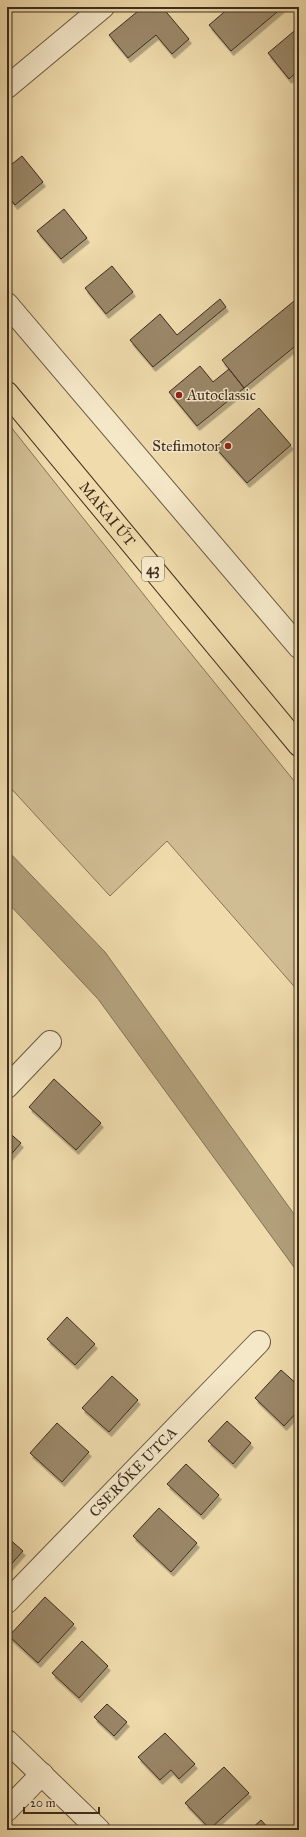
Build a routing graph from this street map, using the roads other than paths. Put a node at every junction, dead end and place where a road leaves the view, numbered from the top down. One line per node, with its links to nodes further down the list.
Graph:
1 (103, 7): 2 (street)
2 (7, 87)
3 (7, 304): 5 (street)
4 (7, 393): 6 (main road, MAKAI ÚT / 43)
5 (299, 648)
6 (299, 745)
7 (50, 1042): 8 (street)
8 (7, 1087)
9 (260, 1342): 10 (street, CSERŐKE UTCA)
10 (7, 1602)
11 (7, 1741): 12 (street)
12 (42, 1774): 13 (street); 14 (street)
13 (7, 1810)
14 (99, 1830)

